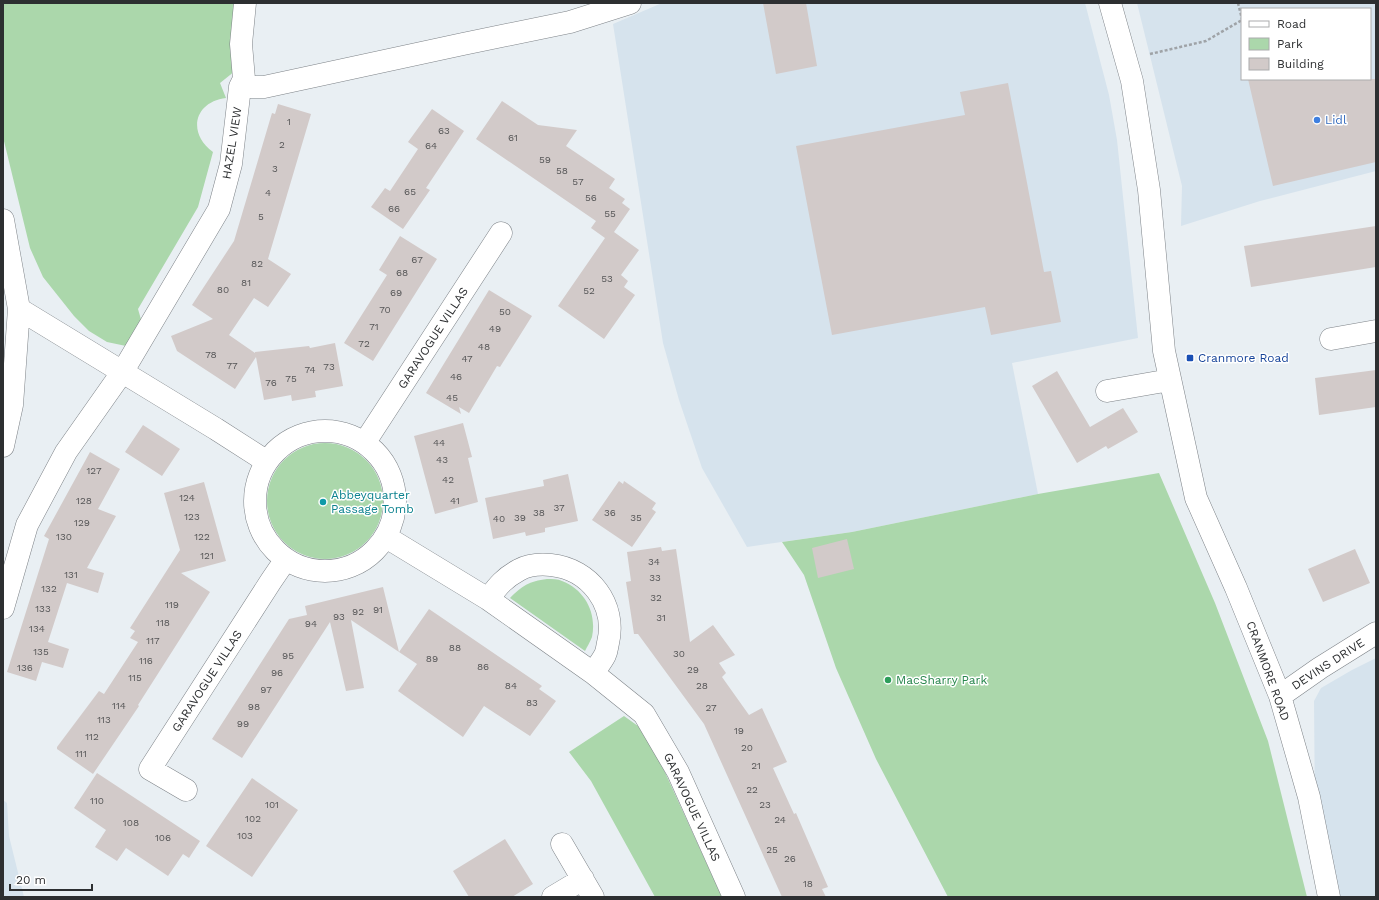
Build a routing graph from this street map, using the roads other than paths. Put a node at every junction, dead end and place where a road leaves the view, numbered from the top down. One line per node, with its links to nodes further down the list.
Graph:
1 (245, 3): 4 (street, HAZEL VIEW)
2 (630, 3): 4 (street)
3 (1110, 3): 11 (street, CRANMORE ROAD)
4 (240, 93): 10 (street, HAZEL VIEW)
5 (3, 220): 7 (street)
6 (501, 233): 13 (street, GARAVOGUE VILLAS)
7 (19, 309): 10 (street); 14 (street)
8 (1376, 331): 9 (street)
9 (1331, 339)
10 (123, 371): 15 (street); 19 (street)
11 (1170, 380): 12 (street); 22 (street, CRANMORE ROAD)
12 (1107, 391)
13 (365, 442): 15 (street); 16 (street)
14 (3, 446)
15 (266, 461): 17 (street)
16 (386, 537): 17 (street); 18 (street, GARAVOGUE VILLAS)
17 (286, 559): 23 (street, GARAVOGUE VILLAS)
18 (488, 599): 21 (street, GARAVOGUE VILLAS); 21 (street)
19 (3, 608)
20 (1376, 633): 22 (street, DEVINS DRIVE)
21 (593, 673): 27 (street, GARAVOGUE VILLAS)
22 (1280, 696): 28 (street, CRANMORE ROAD)
23 (186, 790)
24 (562, 844): 25 (street)
25 (588, 888): 26 (street)
26 (553, 897)
27 (734, 897)
28 (1329, 897)

